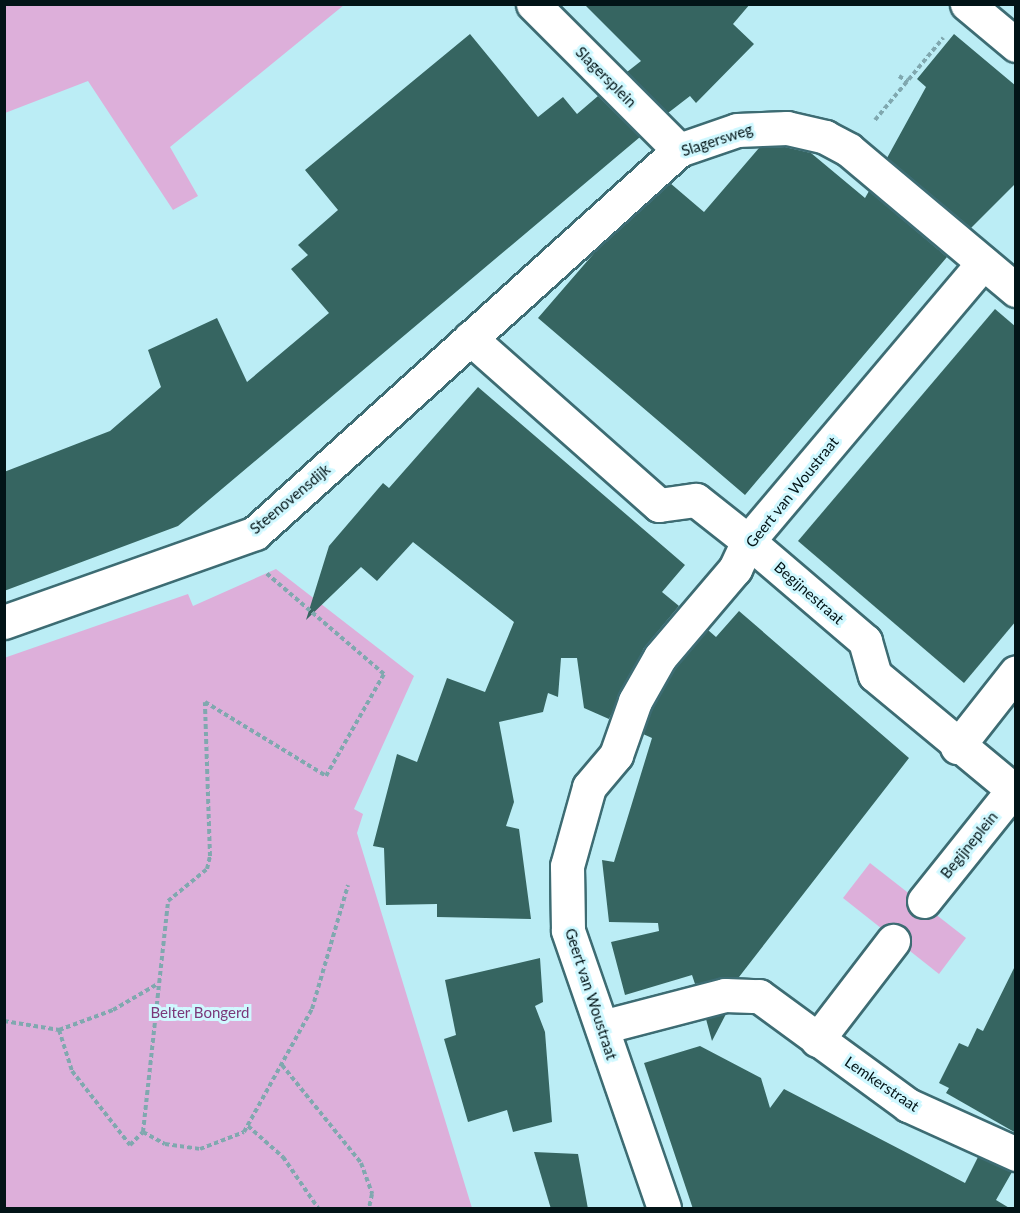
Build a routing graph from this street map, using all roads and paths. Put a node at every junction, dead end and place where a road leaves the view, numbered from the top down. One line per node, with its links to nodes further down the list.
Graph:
1 (533, 4): 6 (street, Slagersplein)
2 (968, 5): 3 (street); 5 (path)
3 (1016, 45)
4 (900, 76): 5 (path)
5 (908, 82): 7 (path)
6 (679, 150): 7 (street, Slagersweg); 10 (street, Slagersweg)
7 (849, 150): 8 (street, Slagersweg)
8 (983, 262): 9 (street, Slagersweg); 11 (street, Geert van Woustraat)
9 (1016, 290)
10 (470, 338): 11 (street, Begijnestraat); 12 (street, Steenovensdijk)
11 (748, 541): 15 (street, Begijnestraat); 22 (street, Geert van Woustraat)
12 (229, 542): 13 (street, Steenovensdijk); 20 (path)
13 (4, 622)
14 (1016, 672): 15 (street)
15 (957, 747): 16 (street, Begijnestraat)
16 (1014, 791): 18 (street, Begijneplein)
17 (348, 885): 25 (path)
18 (924, 901)
19 (893, 941): 24 (street)
20 (157, 984): 23 (path); 27 (path)
21 (4, 1021): 23 (path)
22 (602, 1027): 24 (street, Lemkerstraat); 31 (street, Geert van Woustraat)
23 (59, 1030): 27 (path)
24 (817, 1040): 28 (street, Lemkerstraat)
25 (282, 1065): 26 (path); 30 (path)
26 (248, 1126): 27 (path); 29 (path)
27 (143, 1132)
28 (1016, 1154)
29 (318, 1209)
30 (369, 1209)
31 (664, 1209)

